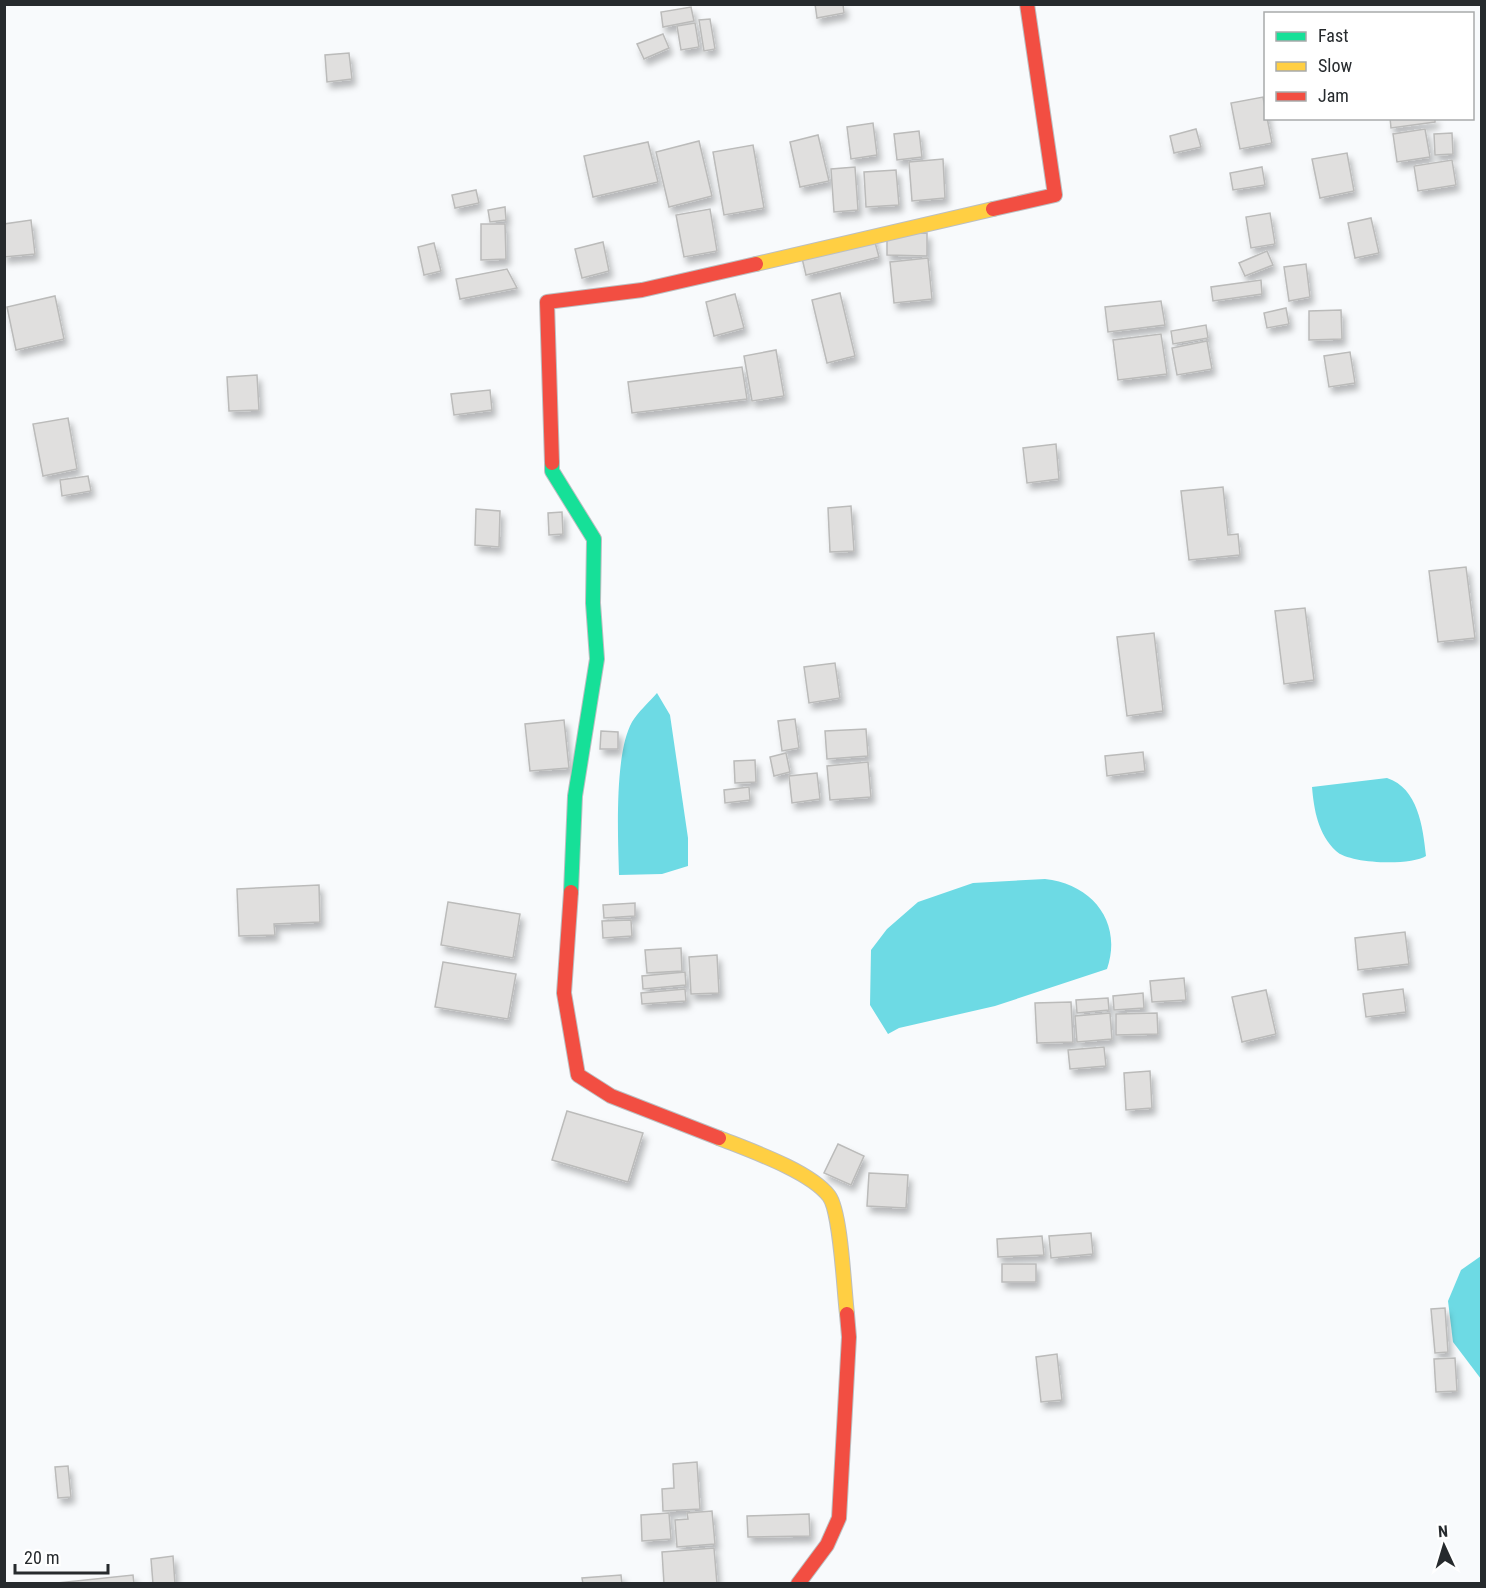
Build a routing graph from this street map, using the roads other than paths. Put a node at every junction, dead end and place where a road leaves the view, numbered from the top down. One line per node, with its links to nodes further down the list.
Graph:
1 (1027, 4): 2 (street)
2 (798, 1584)

